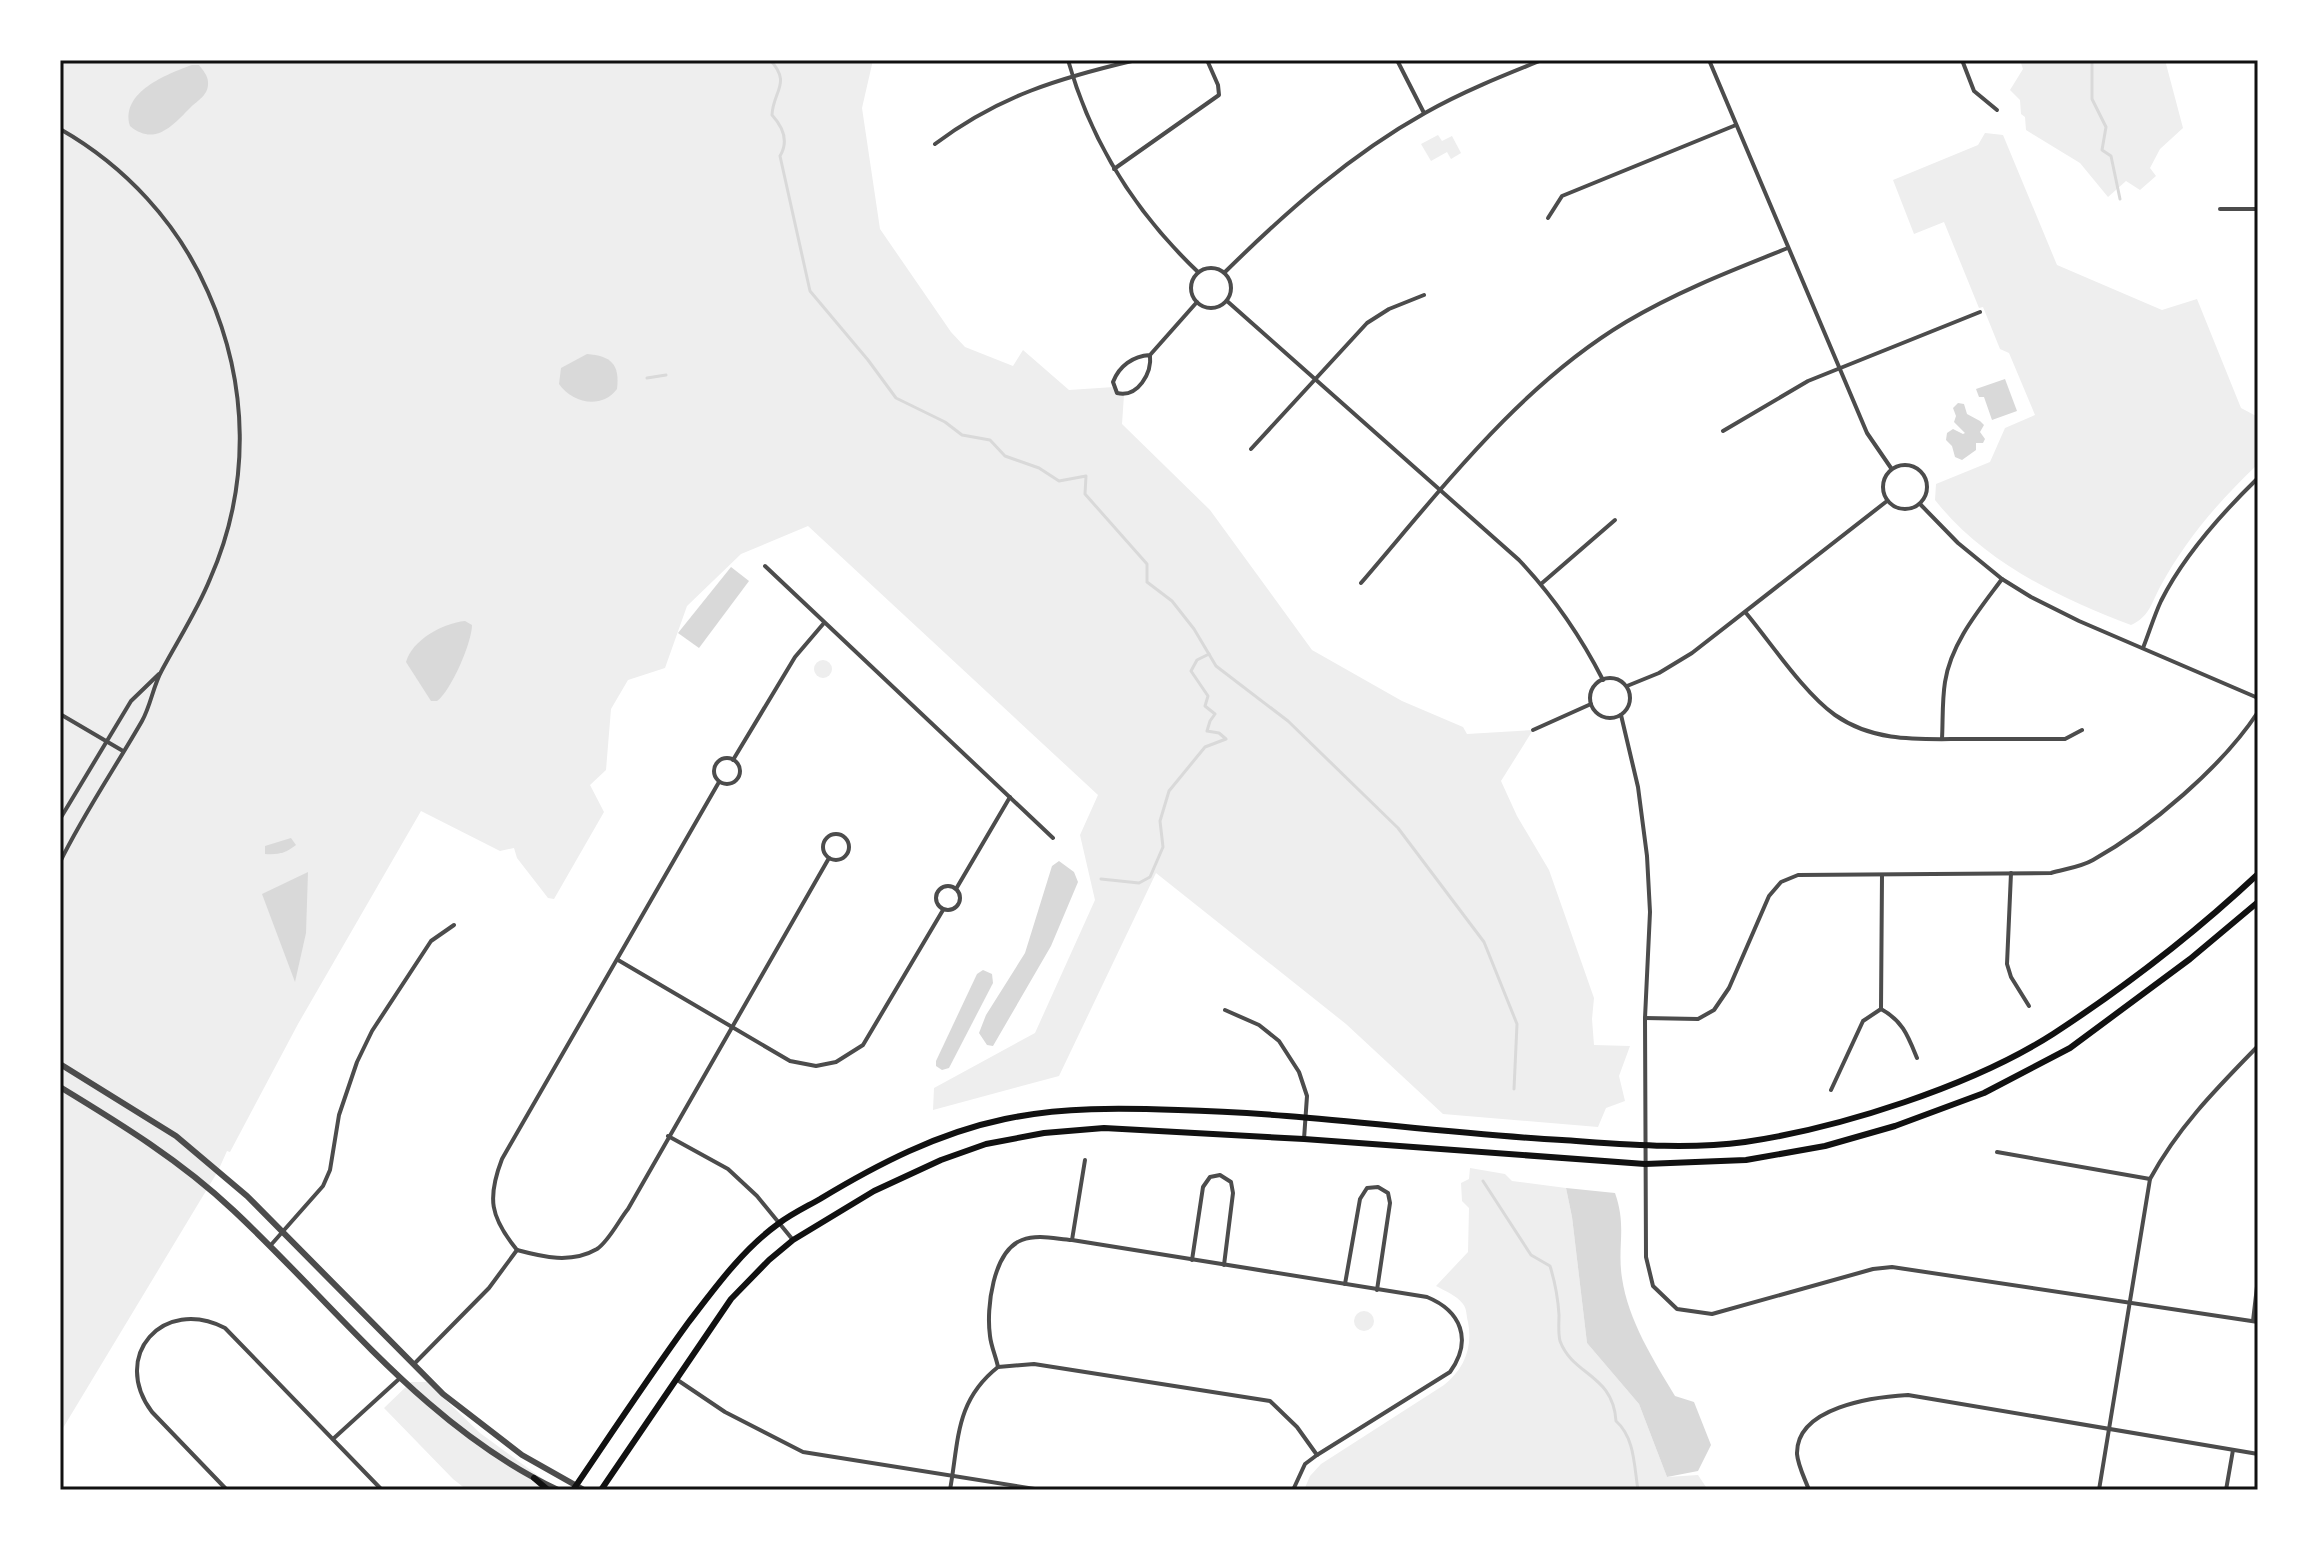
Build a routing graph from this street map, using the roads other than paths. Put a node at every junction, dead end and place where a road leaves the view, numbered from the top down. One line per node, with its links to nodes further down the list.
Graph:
1 (1068, 60): 8 (street)
2 (1136, 60): 8 (street)
3 (1207, 60): 14 (street)
4 (1397, 60): 10 (street)
5 (1542, 60): 10 (street)
6 (1709, 60): 11 (street)
7 (1962, 60): 9 (street)
8 (1072, 75): 13 (street); 14 (street)
9 (1997, 110)
10 (1424, 113): 20 (street)
11 (1736, 125): 17 (street); 18 (street)
12 (60, 129): 43 (street)
13 (935, 144)
14 (1114, 169): 19 (street)
15 (2220, 209): 16 (street)
16 (2258, 209)
17 (1548, 218)
18 (1788, 248): 26 (street); 32 (street)
19 (1198, 272): 20 (street); 23 (street)
20 (1225, 272): 22 (street)
21 (1424, 295): 27 (street)
22 (1227, 301): 23 (street); 27 (street)
23 (1197, 302): 25 (street)
24 (1980, 312): 26 (street)
25 (1150, 355): 25 (street)
26 (1839, 369): 28 (street); 30 (street)
27 (1316, 379): 29 (street); 32 (street)
28 (1723, 431)
29 (1251, 449)
30 (1891, 468): 33 (street); 34 (street)
31 (2258, 478): 42 (street)
32 (1442, 490): 38 (street); 39 (street)
33 (1887, 501): 34 (street); 40 (street)
34 (1920, 504): 37 (street)
35 (1615, 520): 39 (street)
36 (765, 566): 41 (street)
37 (2002, 579): 42 (street); 53 (street)
38 (1361, 583)
39 (1541, 584): 44 (street)
40 (1746, 613): 45 (street); 53 (street)
41 (824, 622): 56 (street); 58 (street)
42 (2143, 648): 46 (street)
43 (160, 672): 54 (street); 55 (street)
44 (1603, 680): 45 (street); 47 (street)
45 (1627, 686): 50 (street)
46 (2258, 698)
47 (1591, 704): 50 (street); 51 (street)
48 (2258, 712): 63 (street)
49 (60, 714): 54 (street)
50 (1621, 715): 74 (street)
51 (1533, 730)
52 (2082, 730): 53 (street)
53 (1942, 739)
54 (107, 741): 55 (street); 59 (street)
55 (123, 751): 62 (street)
56 (733, 760): 57 (street); 57 (street)
57 (719, 782): 70 (street)
58 (1010, 797): 60 (street); 66 (street)
59 (60, 819)
60 (1053, 838)
61 (829, 858): 61 (street); 75 (street)
62 (60, 862)
63 (2011, 873): 65 (street); 71 (street)
64 (2258, 874): 84 (main road)
65 (1882, 875): 72 (street); 74 (street)
66 (956, 889): 68 (street); 68 (street)
67 (2258, 902): 87 (main road)
68 (943, 910): 75 (street)
69 (454, 925): 90 (street)
70 (618, 960): 75 (street); 94 (street)
71 (2029, 1006)
72 (1881, 1009): 77 (street); 80 (street)
73 (1225, 1010): 81 (street)
74 (1645, 1018): 84 (street)
75 (733, 1028): 82 (street)
76 (2258, 1046): 88 (street)
77 (1917, 1058)
78 (60, 1064): 90 (street)
79 (60, 1087): 93 (street)
80 (1831, 1090)
81 (1307, 1118): 83 (street); 84 (main road); 89 (main road)
82 (668, 1136): 89 (street); 94 (street)
83 (1304, 1139): 87 (main road); 91 (main road)
84 (1645, 1145): 87 (street)
85 (1997, 1152): 88 (street)
86 (1085, 1160): 92 (street)
87 (1645, 1164): 100 (street)
88 (2150, 1179): 100 (street)
89 (780, 1223): 91 (street); 113 (main road)
90 (283, 1232): 93 (street); 102 (street)
91 (793, 1240): 105 (main road)
92 (1072, 1240): 95 (street); 103 (street)
93 (270, 1246): 104 (street)
94 (517, 1250): 102 (street)
95 (1192, 1260): 96 (street); 96 (street)
96 (1224, 1266): 98 (street)
97 (2258, 1278): 101 (street)
98 (1345, 1284): 99 (street); 99 (street)
99 (1377, 1290): 110 (street)
100 (2130, 1303): 101 (street); 106 (street)
101 (2255, 1322)
102 (413, 1366): 113 (street)
103 (998, 1367): 110 (street); 111 (street)
104 (399, 1379): 107 (street); 112 (street)
105 (676, 1379): 111 (street); 119 (main road)
106 (2108, 1431): 108 (street); 123 (street); 124 (street)
107 (333, 1439): 114 (street); 115 (street)
108 (2233, 1450): 109 (street); 125 (street)
109 (2258, 1454)
110 (1317, 1455): 122 (street)
111 (952, 1476): 120 (street); 121 (street)
112 (534, 1478): 116 (main road); 117 (street)
113 (575, 1487): 118 (street)
114 (227, 1490)
115 (382, 1490)
116 (548, 1490)
117 (558, 1490)
118 (584, 1490)
119 (601, 1490)
120 (950, 1490)
121 (1041, 1490)
122 (1293, 1490)
123 (1809, 1490)
124 (2099, 1490)
125 (2226, 1490)

